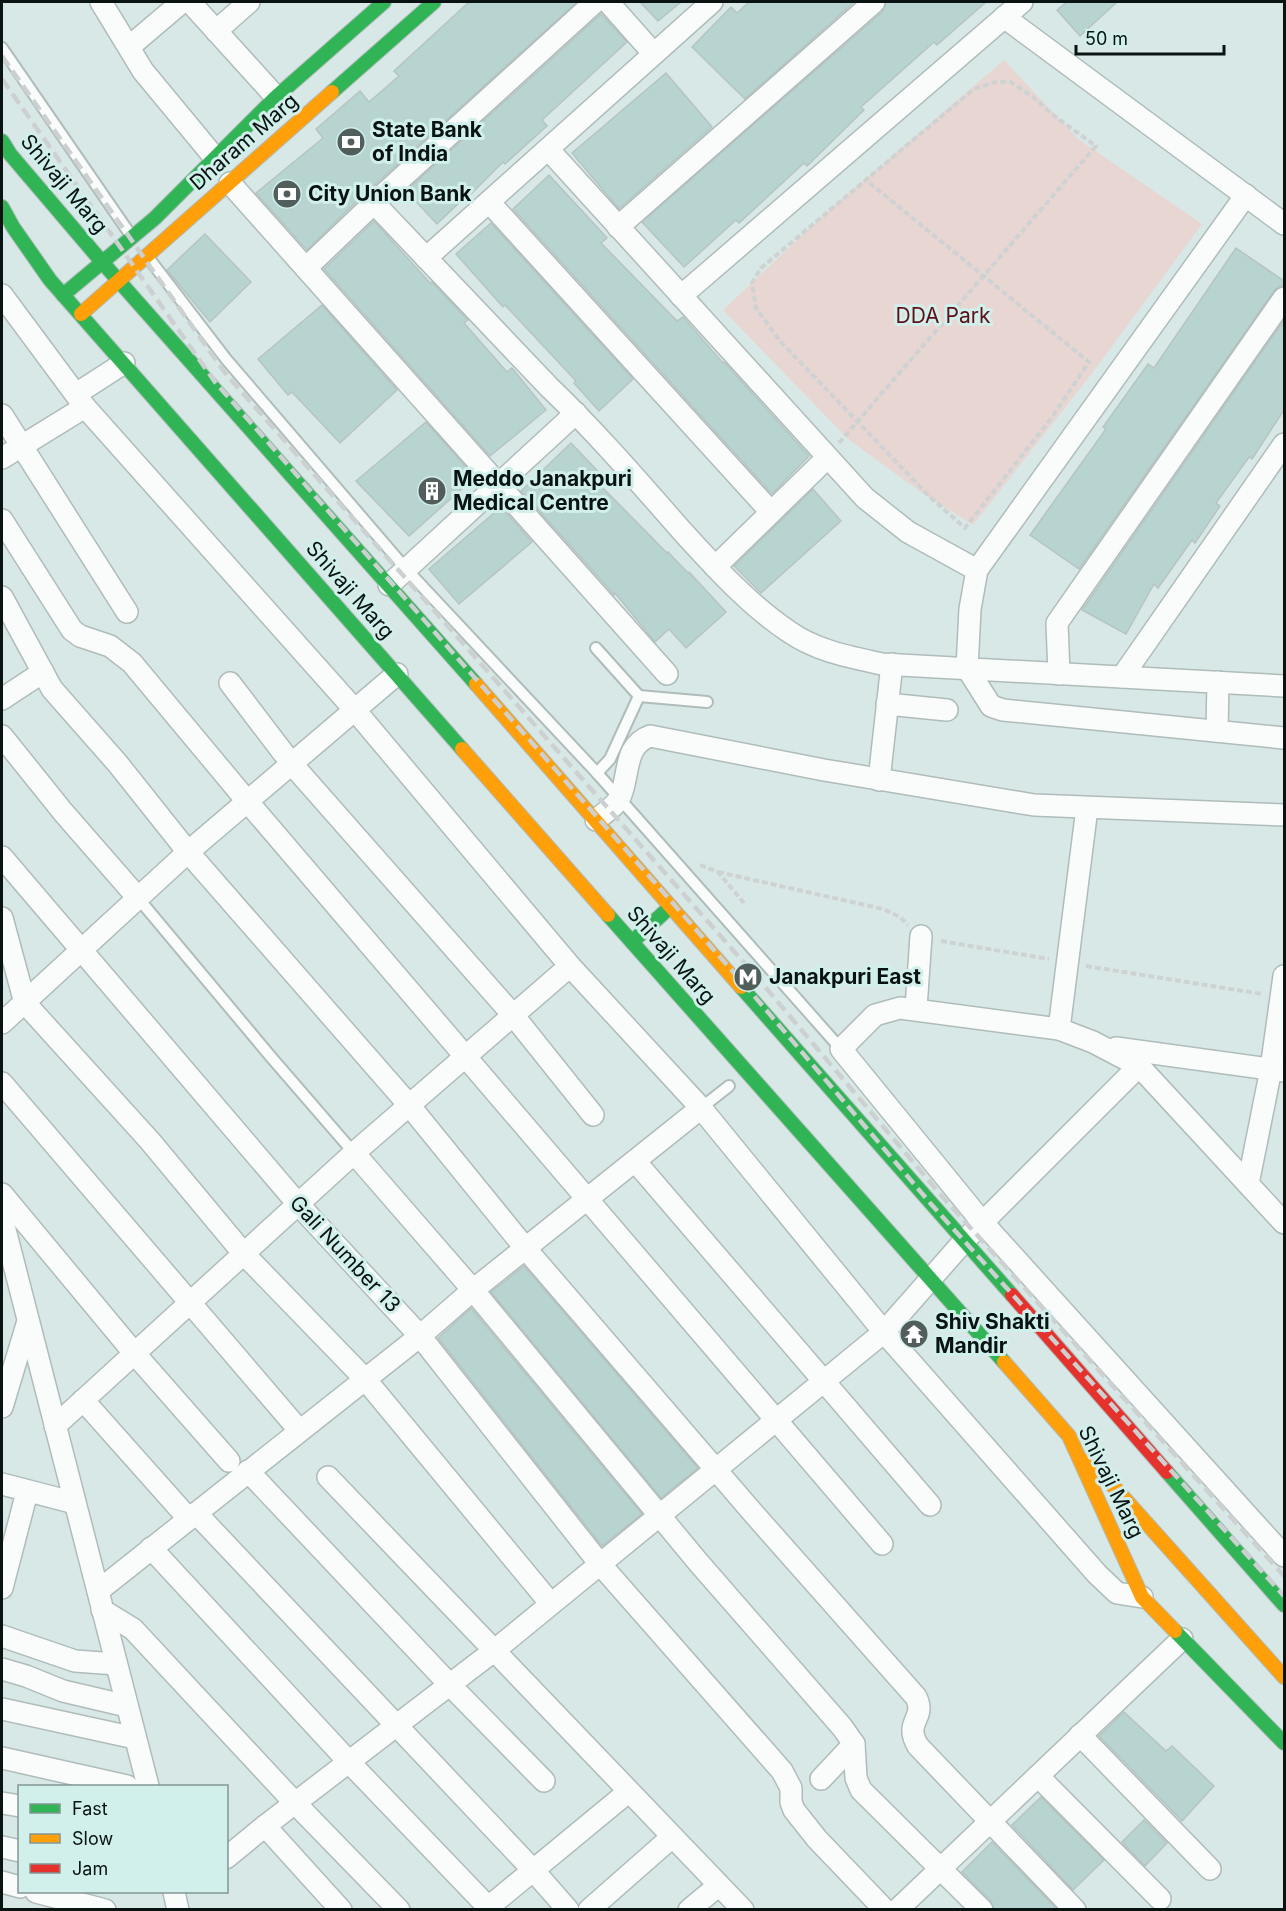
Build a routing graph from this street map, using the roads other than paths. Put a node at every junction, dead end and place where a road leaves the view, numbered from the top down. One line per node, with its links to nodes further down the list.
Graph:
1 (101, 2): 14 (street)
2 (182, 2): 14 (street)
3 (190, 2): 13 (street)
4 (249, 2): 13 (street)
5 (384, 2): 17 (main road, Dharam Marg)
6 (434, 2): 21 (main road, Dharam Marg)
7 (594, 2): 24 (street)
8 (608, 2): 16 (street)
9 (712, 2): 16 (street)
10 (874, 2): 27 (street)
11 (1022, 2): 12 (street)
12 (1004, 17): 22 (street); 37 (street)
13 (216, 30): 17 (street)
14 (129, 47): 20 (street)
15 (2, 48): 29 (lane)
16 (654, 54): 19 (street)
17 (276, 97): 20 (main road, Dharam Marg)
18 (2, 141): 32 (main road, Shivaji Marg)
19 (548, 149): 23 (street); 27 (street)
20 (214, 159): 29 (main road, Dharam Marg)
21 (230, 183): 30 (main road, Dharam Marg); 33 (street)
22 (1246, 195): 26 (street); 53 (street)
23 (489, 202): 31 (street); 49 (street)
24 (374, 203): 31 (street); 33 (street)
25 (2, 207): 28 (main road, Shivaji Marg)
26 (1284, 224)
27 (618, 227): 37 (street)
28 (7, 230): 36 (main road, Shivaji Marg)
29 (132, 237): 32 (main road, Dharam Marg)
30 (147, 256): 34 (main road, Dharam Marg); 52 (lane)
31 (426, 258): 42 (street)
32 (102, 262): 34 (main road, Shivaji Marg); 36 (main road, Dharam Marg)
33 (306, 268): 48 (street)
34 (118, 281): 39 (main road, Dharam Marg); 54 (main road, Shivaji Marg)
35 (2, 295): 41 (street)
36 (63, 296): 39 (main road, Shivaji Marg)
37 (681, 296): 47 (street)
38 (1284, 298): 63 (street)
39 (81, 314): 40 (main road, Shivaji Marg)
40 (124, 363): 41 (street); 61 (main road, Shivaji Marg)
41 (80, 401): 45 (street); 72 (street)
42 (576, 413): 48 (street); 51 (street)
43 (2, 416): 45 (street)
44 (1284, 444): 64 (street)
45 (21, 446): 46 (street); 56 (street)
46 (2, 458)
47 (826, 458): 49 (street); 53 (street)
48 (499, 484): 52 (street); 62 (street)
49 (771, 512): 51 (street)
50 (2, 520): 81 (street)
51 (715, 567): 58 (street)
52 (406, 569): 54 (street); 78 (lane)
53 (977, 570): 59 (street)
54 (389, 585): 84 (main road, Shivaji Marg)
55 (2, 597): 60 (street)
56 (127, 612)
57 (596, 648): 69 (lane)
58 (892, 664): 59 (street); 71 (street)
59 (967, 668): 63 (street); 74 (street)
60 (43, 672): 68 (street); 85 (street)
61 (397, 674): 72 (street); 91 (main road, Shivaji Marg)
62 (667, 674)
63 (1059, 674): 64 (street)
64 (1122, 677): 65 (street)
65 (1218, 682): 67 (street); 74 (street)
66 (230, 683): 77 (street)
67 (1284, 686)
68 (3, 695)
69 (639, 696): 70 (lane); 78 (lane)
70 (706, 702)
71 (887, 704): 73 (street); 79 (street)
72 (354, 709): 77 (street); 93 (street)
73 (947, 710)
74 (1217, 731): 76 (street)
75 (2, 736): 87 (street)
76 (1284, 738)
77 (291, 763): 81 (street); 97 (street)
78 (597, 773): 80 (lane)
79 (879, 780): 80 (street); 82 (street)
80 (619, 799): 84 (street); 101 (lane)
81 (247, 801): 85 (street); 102 (street)
82 (1087, 808): 83 (street); 99 (street)
83 (1284, 814)
84 (596, 820): 88 (main road, Shivaji Marg)
85 (189, 852): 87 (street); 108 (street)
86 (2, 857): 92 (street, Gali Number 13)
87 (138, 898): 92 (street); 111 (lane)
88 (670, 907): 91 (main road); 106 (main road, Shivaji Marg)
89 (2, 918): 95 (street)
90 (921, 936): 96 (street)
91 (632, 942): 123 (main road, Shivaji Marg)
92 (81, 952): 95 (street); 116 (street, Gali Number 13)
93 (570, 966): 97 (street); 109 (street)
94 (1282, 987): 104 (street)
95 (25, 1003): 98 (street); 122 (street)
96 (916, 1008): 99 (street); 101 (street)
97 (513, 1015): 102 (street); 110 (street)
98 (2, 1023)
99 (1059, 1029): 100 (street)
100 (1102, 1047): 103 (street); 104 (street)
101 (845, 1055): 106 (street); 118 (street)
102 (465, 1057): 108 (street); 115 (street)
103 (1139, 1066): 113 (street); 118 (street)
104 (1278, 1070): 113 (street)
105 (2, 1083): 126 (street)
106 (827, 1084): 120 (main road, Shivaji Marg)
107 (729, 1086): 109 (lane)
108 (409, 1105): 111 (street); 121 (street)
109 (701, 1108): 112 (street); 128 (street)
110 (593, 1115)
111 (354, 1153): 116 (street); 125 (street)
112 (635, 1161): 115 (street); 132 (street)
113 (1248, 1184): 119 (street)
114 (2, 1194): 130 (street)
115 (587, 1200): 121 (street); 135 (street)
116 (298, 1204): 122 (street); 129 (street, Gali Number 13)
117 (2, 1218): 124 (street)
118 (982, 1223): 120 (street); 151 (street)
119 (1284, 1223)
120 (965, 1240): 123 (street); 157 (main road, Shivaji Marg)
121 (526, 1249): 125 (street); 140 (street)
122 (244, 1254): 126 (street); 131 (street)
123 (931, 1280): 128 (street); 138 (main road, Shivaji Marg)
124 (10, 1282): 127 (street)
125 (473, 1290): 129 (street); 148 (street)
126 (190, 1303): 130 (street); 137 (street)
127 (28, 1321): 134 (street); 136 (street)
128 (884, 1332): 132 (street); 154 (street)
129 (420, 1336): 131 (street); 152 (street, Gali Number 13)
130 (135, 1353): 133 (street); 139 (street)
131 (365, 1379): 137 (street); 156 (street)
132 (823, 1382): 135 (street); 146 (street)
133 (83, 1400): 136 (street); 147 (street)
134 (2, 1407)
135 (776, 1421): 140 (street); 149 (street)
136 (55, 1426): 145 (street)
137 (299, 1430): 141 (street)
138 (1069, 1436): 154 (main road, Shivaji Marg); 163 (main road)
139 (229, 1461)
140 (718, 1470): 148 (street); 183 (street)
141 (248, 1471): 147 (street); 164 (street)
142 (328, 1478): 160 (street)
143 (2, 1484): 144 (street)
144 (27, 1492): 145 (street); 153 (street)
145 (75, 1503): 155 (street)
146 (930, 1505)
147 (192, 1515): 150 (street); 167 (street)
148 (661, 1516): 152 (street); 171 (street)
149 (882, 1544)
150 (152, 1548): 155 (street); 173 (street)
151 (1284, 1556)
152 (600, 1564): 156 (street); 205 (street, Gali Number 13)
153 (2, 1588)
154 (1142, 1597): 159 (main road, Shivaji Marg)
155 (100, 1600): 161 (street); 181 (street)
156 (551, 1604): 160 (street)
157 (1284, 1605)
158 (2, 1636): 161 (street)
159 (1182, 1639): 168 (street); 170 (main road, Shivaji Marg)
160 (495, 1650): 164 (street); 179 (street)
161 (116, 1664): 165 (street)
162 (2, 1669): 165 (street)
163 (1284, 1677)
164 (450, 1685): 167 (street); 176 (street)
165 (127, 1706): 169 (street)
166 (2, 1709): 169 (street)
167 (396, 1726): 173 (street); 191 (street)
168 (1080, 1735): 174 (street); 190 (street)
169 (135, 1738): 178 (street)
170 (1284, 1743)
171 (855, 1744): 175 (street); 189 (street)
172 (2, 1758): 177 (street)
173 (349, 1762): 181 (street); 197 (street)
174 (1038, 1776): 183 (street); 196 (street)
175 (821, 1779)
176 (544, 1781)
177 (123, 1785)
178 (148, 1785)
179 (628, 1792): 185 (street); 191 (street)
180 (2, 1803): 182 (street)
181 (295, 1803): 184 (street); 200 (street)
182 (18, 1806)
183 (989, 1822): 189 (street); 208 (street)
184 (266, 1826): 188 (street); 199 (street)
185 (672, 1837): 193 (street); 202 (street)
186 (2, 1847): 187 (street)
187 (18, 1851)
188 (228, 1856)
189 (941, 1868): 206 (street); 207 (street)
190 (1210, 1869)
191 (533, 1870): 197 (street); 201 (street)
192 (2, 1882): 194 (street)
193 (719, 1885): 203 (street); 204 (street)
194 (18, 1886)
195 (40, 1893): 198 (street)
196 (1160, 1899)
197 (487, 1908)
198 (105, 1910)
199 (341, 1910)
200 (399, 1910)
201 (568, 1910)
202 (589, 1910)
203 (689, 1910)
204 (743, 1910)
205 (885, 1910)
206 (897, 1910)
207 (982, 1910)
208 (1075, 1910)

